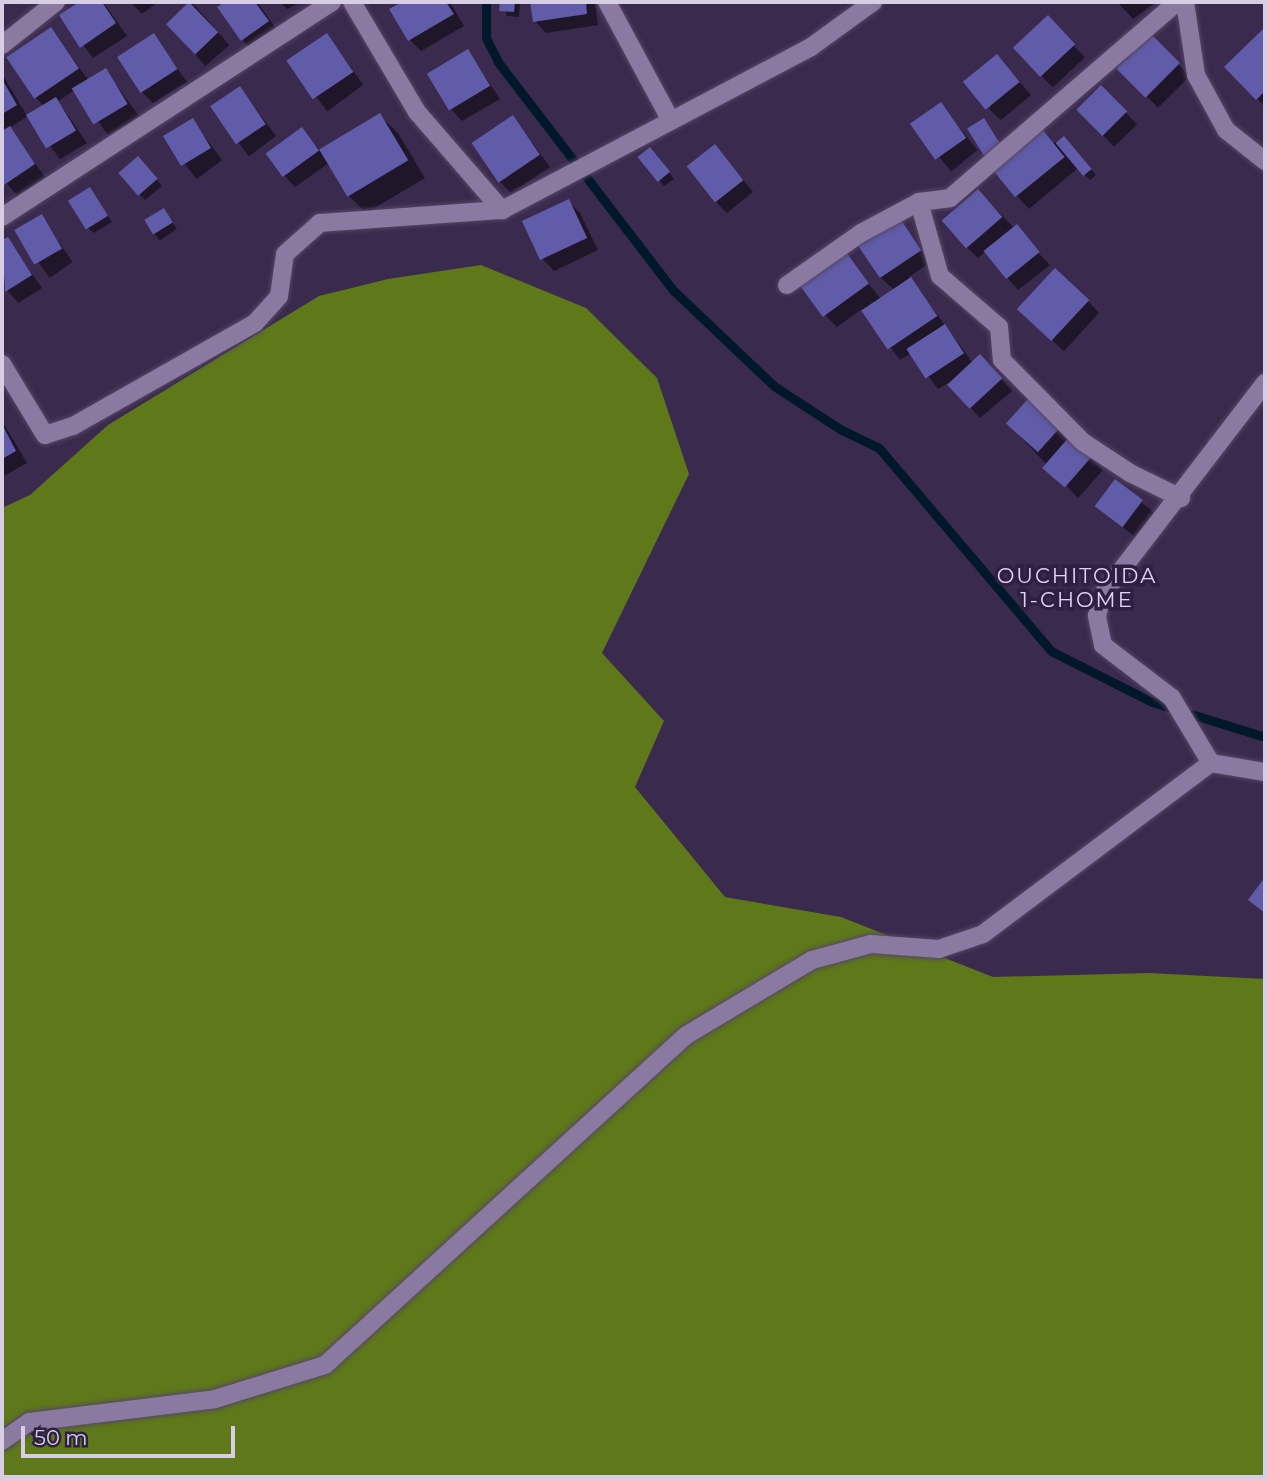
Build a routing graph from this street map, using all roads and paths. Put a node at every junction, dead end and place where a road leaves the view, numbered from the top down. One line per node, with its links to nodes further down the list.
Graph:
1 (56, 2): 8 (street)
2 (332, 2): 13 (street)
3 (352, 2): 12 (street)
4 (607, 2): 9 (street)
5 (873, 2): 9 (street)
6 (1177, 2): 11 (street)
7 (1185, 2): 10 (street)
8 (2, 45)
9 (670, 120): 12 (street)
10 (1265, 161)
11 (919, 202): 14 (street); 18 (street)
12 (502, 210): 17 (street)
13 (2, 218)
14 (787, 285)
15 (2, 364): 17 (street)
16 (1265, 383): 18 (street)
17 (6, 385)
18 (1181, 498): 19 (street)
19 (1211, 763): 20 (street); 21 (street)
20 (1265, 772)
21 (2, 1441)

